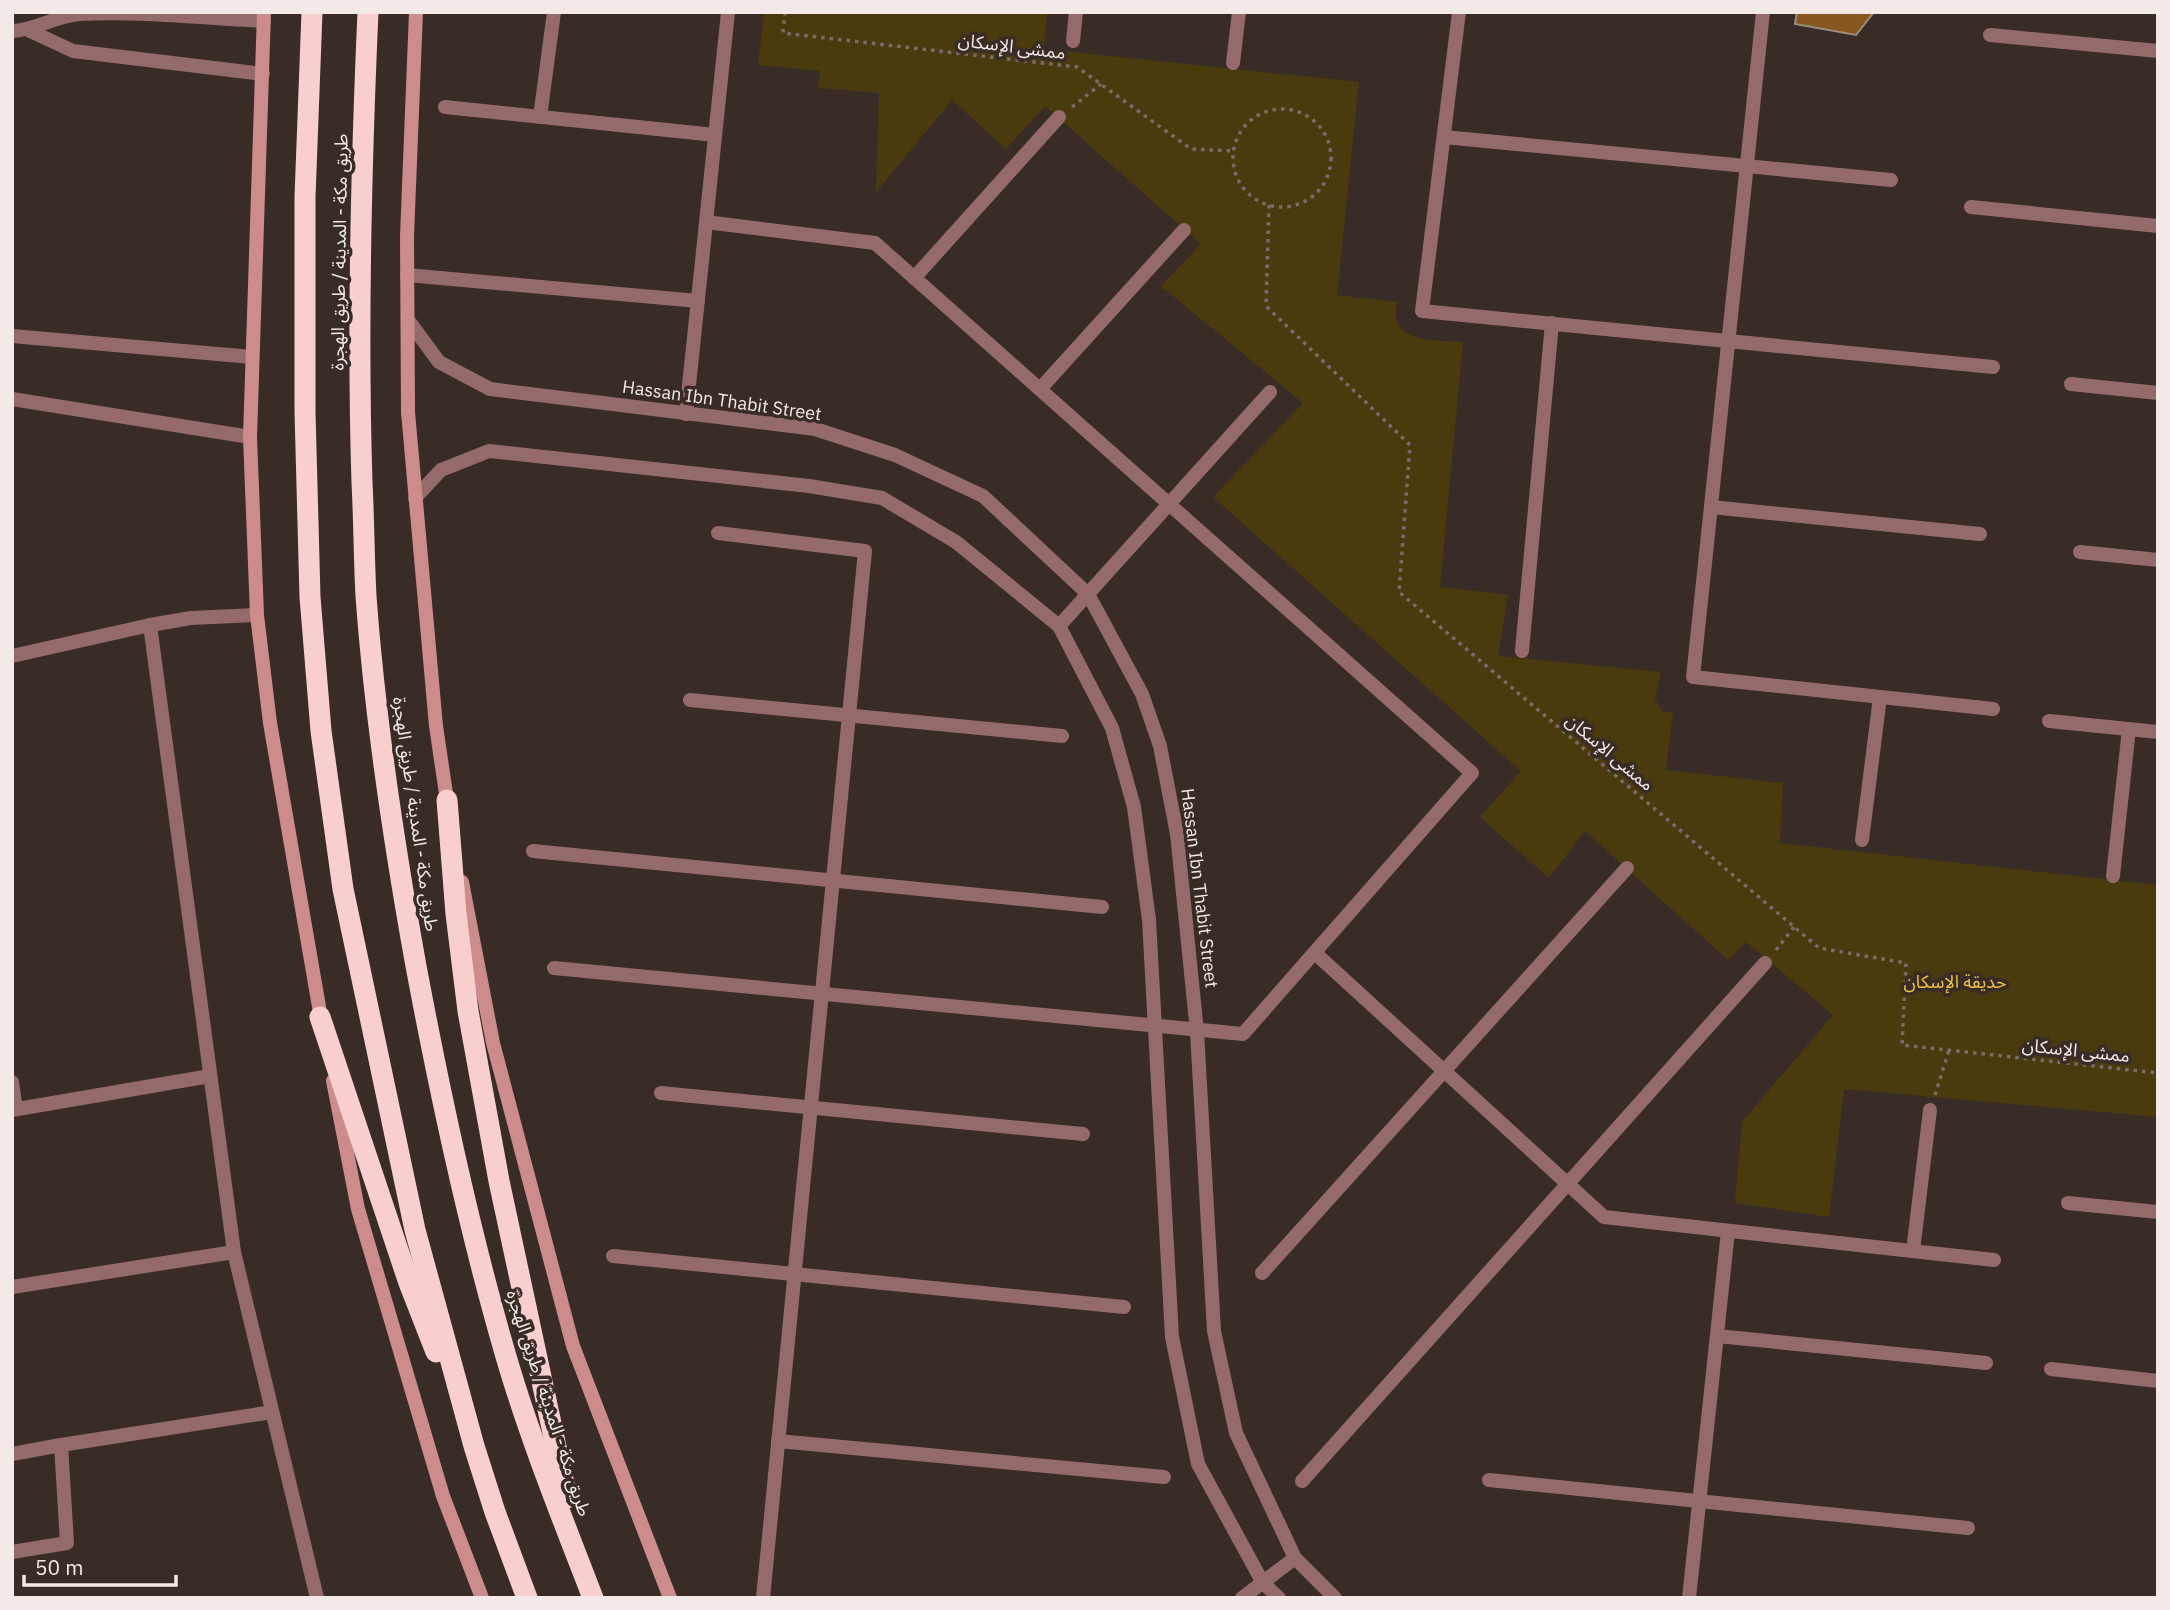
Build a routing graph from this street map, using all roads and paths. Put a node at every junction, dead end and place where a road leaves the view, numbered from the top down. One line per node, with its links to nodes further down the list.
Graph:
1 (312, 12): 114 (highway, طريق مكة - المدينة / طريق الهجرة)
2 (368, 12): 127 (highway, طريق مكة - المدينة / طريق الهجرة)
3 (416, 12): 33 (main road)
4 (554, 12): 21 (street)
5 (728, 12): 23 (street)
6 (785, 12): 19 (path, ممشى الإسكان)
7 (1076, 12): 15 (street)
8 (1239, 12): 17 (street)
9 (1459, 12): 24 (street)
10 (1763, 12): 26 (street)
11 (264, 17): 12 (street); 18 (main road)
12 (28, 30): 13 (street); 18 (street)
13 (12, 31)
14 (1990, 35): 16 (street)
15 (1073, 41)
16 (2158, 51)
17 (1233, 63)
18 (262, 74): 40 (main road)
19 (1101, 84): 22 (path); 25 (path, ممشى الإسكان)
20 (445, 107): 21 (street)
21 (540, 117): 23 (street)
22 (1059, 117): 34 (street)
23 (715, 135): 30 (street)
24 (1444, 137): 26 (street); 37 (street)
25 (1233, 151): 28 (path); 28 (path)
26 (1747, 166): 27 (street); 39 (street)
27 (1891, 180)
28 (1269, 205): 77 (path, ممشى الإسكان)
29 (1971, 207): 31 (street)
30 (706, 222): 34 (street); 35 (street)
31 (2158, 226)
32 (1184, 230): 43 (street)
33 (407, 275): 35 (street); 36 (main road)
34 (914, 278): 43 (street)
35 (698, 301): 47 (street)
36 (408, 320): 47 (street, Hassan Ibn Thabit Street); 49 (main road)
37 (1552, 323): 39 (street); 60 (street)
38 (12, 336): 40 (street)
39 (1728, 341): 41 (street); 51 (street)
40 (252, 357): 48 (main road)
41 (1993, 367)
42 (2071, 384): 45 (street)
43 (1040, 389): 50 (street)
44 (1270, 392): 50 (street)
45 (2158, 393)
46 (12, 400): 48 (street)
47 (686, 414): 56 (street, Hassan Ibn Thabit Street)
48 (250, 437): 57 (main road)
49 (415, 498): 59 (street); 70 (main road)
50 (1169, 504): 56 (street); 78 (street)
51 (1711, 507): 53 (street); 62 (street)
52 (718, 533): 65 (street)
53 (1980, 534)
54 (2080, 552): 55 (street)
55 (2158, 560)
56 (1088, 594): 59 (street); 84 (street, Hassan Ibn Thabit Street)
57 (257, 615): 58 (street); 82 (main road)
58 (149, 625): 61 (street); 88 (street)
59 (1059, 626): 83 (street)
60 (1522, 652)
61 (12, 656)
62 (1880, 696): 64 (street); 71 (street)
63 (690, 700): 65 (street)
64 (1993, 709)
65 (849, 716): 69 (street); 75 (street)
66 (2049, 721): 67 (street)
67 (2129, 729): 68 (street); 74 (street)
68 (2158, 732)
69 (1062, 736)
70 (447, 800): 127 (highway); 128 (main road)
71 (1862, 840)
72 (533, 851): 75 (street)
73 (1627, 868): 86 (street)
74 (2113, 876)
75 (833, 880): 76 (street); 81 (street)
76 (1102, 907)
77 (1794, 927): 79 (path); 85 (path, ممشى الإسكان)
78 (1315, 953): 84 (street); 86 (street)
79 (1765, 963): 95 (street)
80 (554, 968): 81 (street)
81 (822, 994): 83 (street); 91 (street)
82 (320, 1017): 114 (highway); 125 (main road)
83 (1154, 1026): 84 (street); 123 (street)
84 (1197, 1031): 122 (street, Hassan Ibn Thabit Street)
85 (1949, 1051): 87 (path, ممشى الإسكان); 93 (path)
86 (1444, 1071): 95 (street); 103 (street)
87 (2158, 1073)
88 (210, 1076): 92 (street); 100 (street)
89 (12, 1082): 92 (street)
90 (661, 1093): 91 (street)
91 (811, 1108): 94 (street); 104 (street)
92 (14, 1109)
93 (1930, 1110): 99 (street)
94 (1083, 1134)
95 (1568, 1184): 98 (street); 118 (street)
96 (2068, 1203): 97 (street)
97 (2158, 1212)
98 (1728, 1231): 99 (street); 107 (street)
99 (1913, 1251): 102 (street)
100 (234, 1252): 105 (street); 111 (street)
101 (613, 1256): 104 (street)
102 (1993, 1260)
103 (1262, 1273)
104 (795, 1274): 106 (street); 112 (street)
105 (12, 1286)
106 (1124, 1307)
107 (1717, 1336): 108 (street); 119 (street)
108 (1986, 1363)
109 (2051, 1369): 110 (street)
110 (2158, 1381)
111 (272, 1412): 113 (street); 124 (street)
112 (778, 1441): 116 (street); 129 (street)
113 (61, 1445): 115 (street); 121 (street)
114 (474, 1446): 126 (highway, طريق مكة - المدينة / طريق الهجرة)
115 (12, 1454)
116 (1164, 1476)
117 (1489, 1480): 119 (street)
118 (1302, 1481)
119 (1699, 1501): 120 (street); 133 (street)
120 (1968, 1528)
121 (12, 1552)
122 (1296, 1558): 123 (street); 132 (street, Hassan Ibn Thabit Street)
123 (1263, 1583): 130 (street); 131 (street)
124 (317, 1598)
125 (482, 1598)
126 (527, 1598)
127 (593, 1598)
128 (670, 1598)
129 (763, 1598)
130 (1242, 1598)
131 (1279, 1598)
132 (1335, 1598)
133 (1689, 1598)

